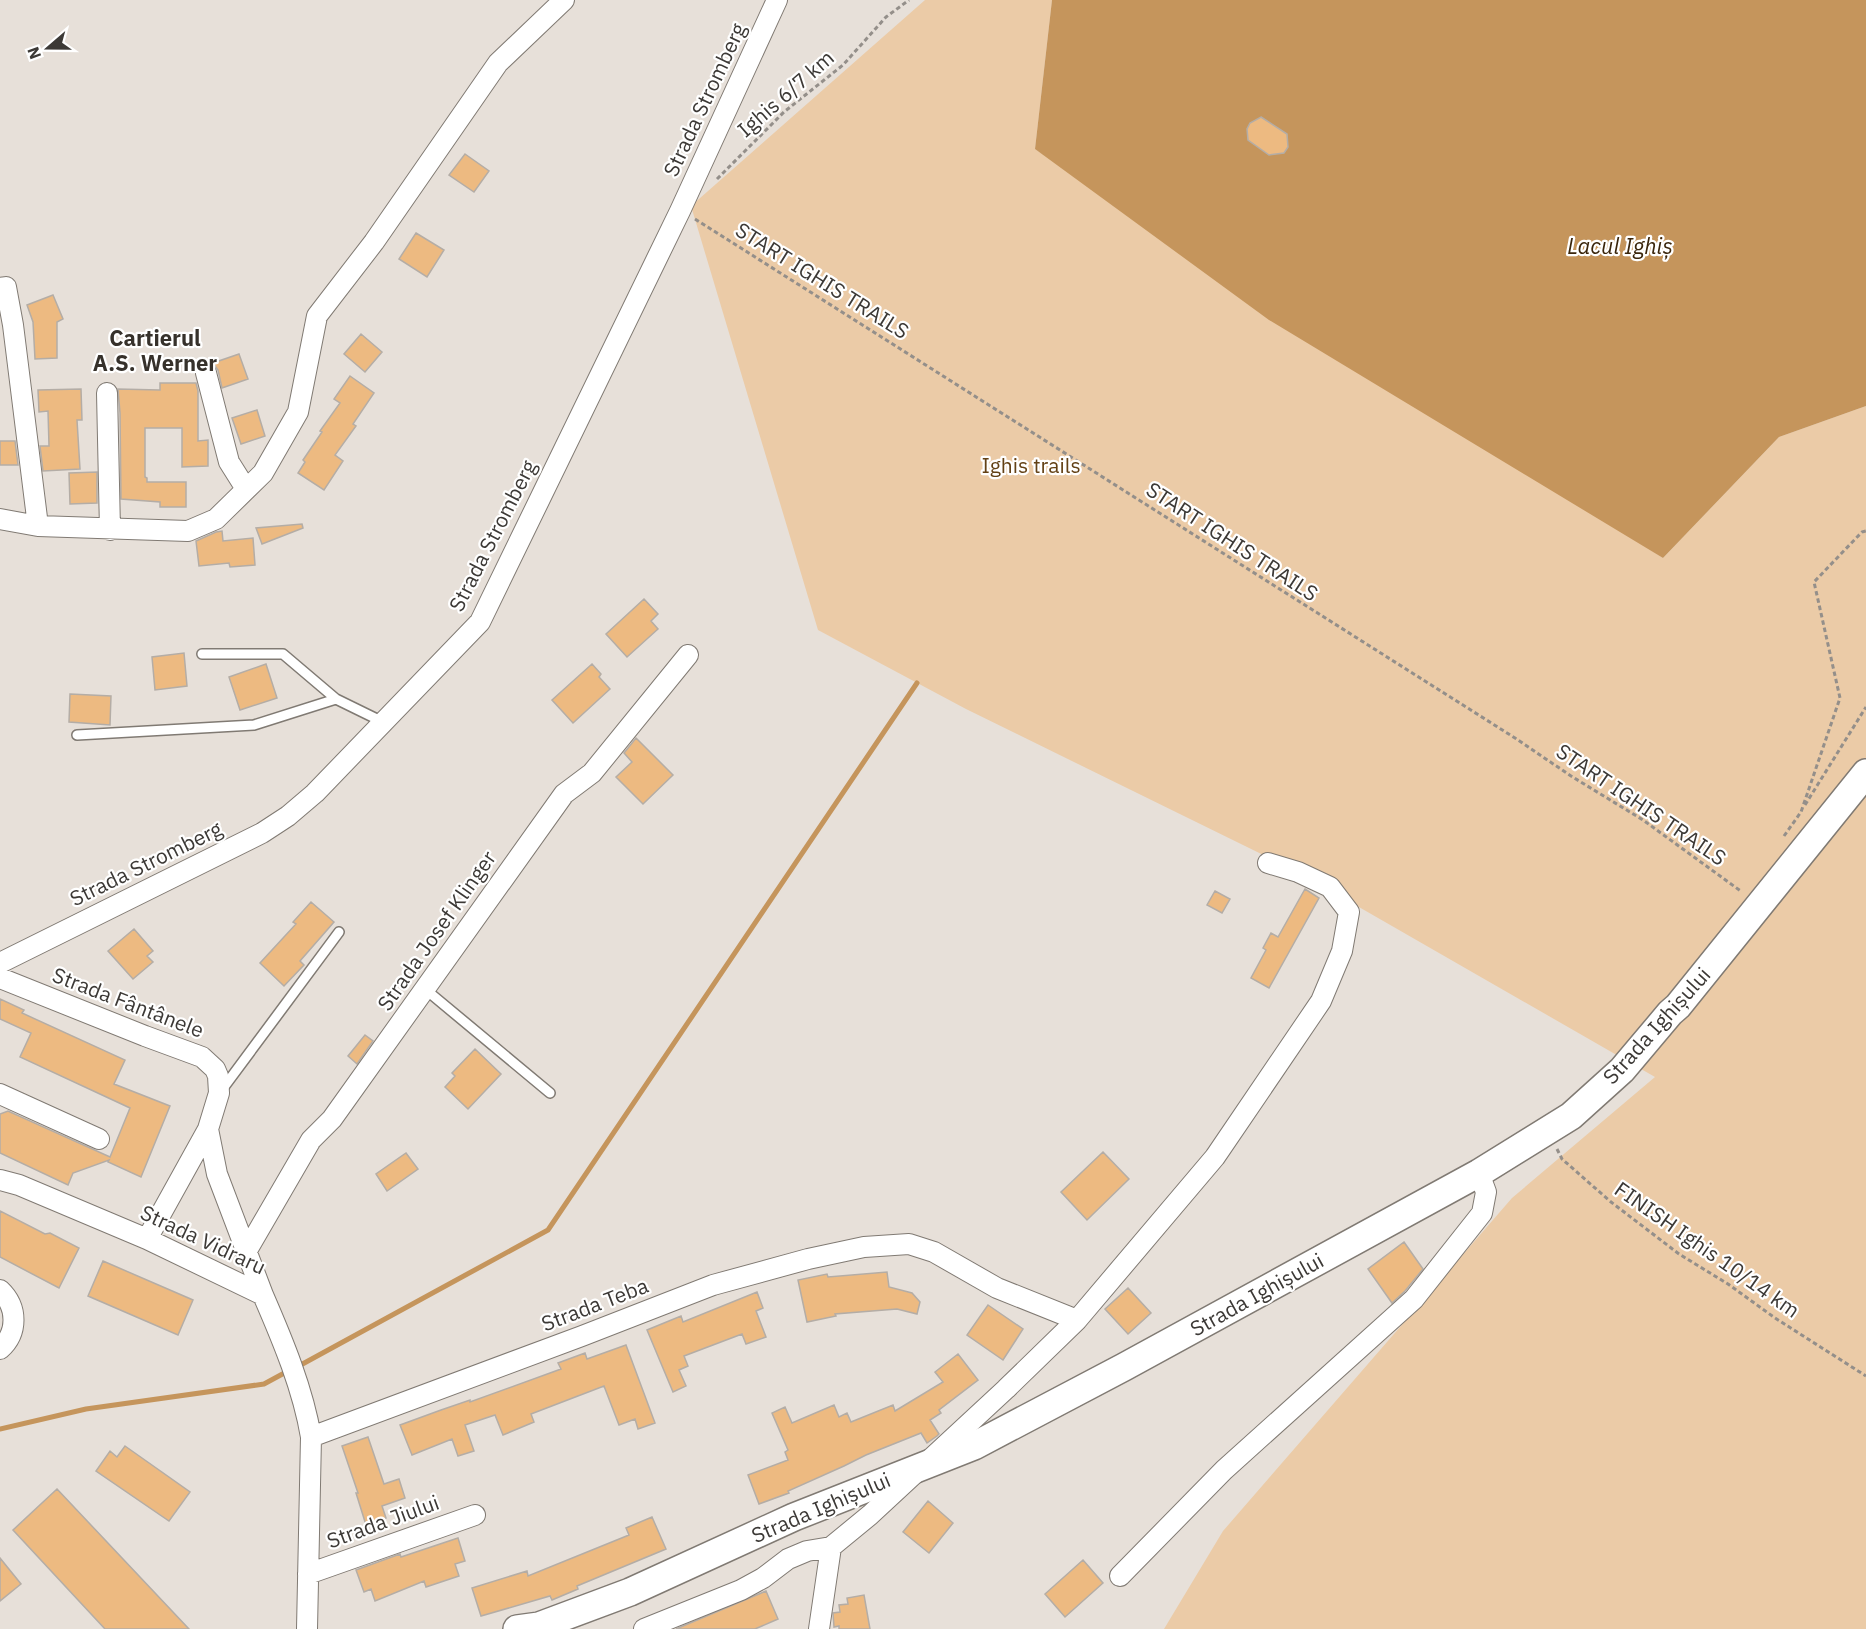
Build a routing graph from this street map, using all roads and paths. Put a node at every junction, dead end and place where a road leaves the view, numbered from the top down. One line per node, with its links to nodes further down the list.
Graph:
1 (564, 0): 9 (street)
2 (777, 0): 18 (street, Strada Stromberg)
3 (909, 0): 4 (path, Ighis 6/7 km)
4 (717, 178)
5 (693, 218): 24 (path, START IGHIS TRAILS)
6 (0, 288): 11 (street)
7 (206, 373): 9 (street)
8 (107, 393): 12 (street)
9 (246, 489): 12 (street)
10 (0, 519): 11 (street)
11 (38, 526): 12 (street)
12 (110, 530)
13 (1866, 531): 21 (path)
14 (202, 654): 16 (lane)
15 (688, 654): 28 (street, Strada Josef Klinger)
16 (336, 699): 18 (lane); 19 (lane)
17 (1866, 707): 21 (path)
18 (383, 722): 26 (street, Strada Stromberg)
19 (77, 735)
20 (1866, 773): 24 (street, Strada Ighișului)
21 (1801, 812): 22 (path)
22 (1784, 836)
23 (1268, 863): 41 (street)
24 (1759, 904): 33 (street, Strada Ighișului)
25 (339, 932): 29 (lane)
26 (0, 963)
27 (0, 978): 29 (street, Strada Fântânele)
28 (425, 989): 30 (lane); 38 (street, Strada Josef Klinger)
29 (219, 1093): 32 (street)
30 (550, 1093)
31 (0, 1094): 34 (street)
32 (208, 1129): 37 (street); 38 (street)
33 (1548, 1130): 35 (street, Strada Ighișului); 43 (path, FINISH Ighis 10/14 km)
34 (99, 1139)
35 (1479, 1173): 45 (street, Strada Ighișului); 49 (street)
36 (0, 1180): 37 (street, Strada Vidraru)
37 (147, 1239): 40 (street, Strada Vidraru)
38 (246, 1252): 40 (street)
39 (0, 1290): 42 (street)
40 (263, 1295): 44 (street, Strada Vidraru)
41 (1077, 1320): 44 (street, Strada Teba); 45 (street)
42 (0, 1349)
43 (1866, 1376)
44 (310, 1428): 48 (street)
45 (923, 1464): 47 (street); 51 (street, Strada Ighișului)
46 (475, 1515): 48 (street, Strada Jiului)
47 (831, 1547): 52 (street); 53 (street)
48 (308, 1574): 50 (street)
49 (1120, 1576)
50 (307, 1629)
51 (517, 1629)
52 (644, 1629)
53 (819, 1629)

